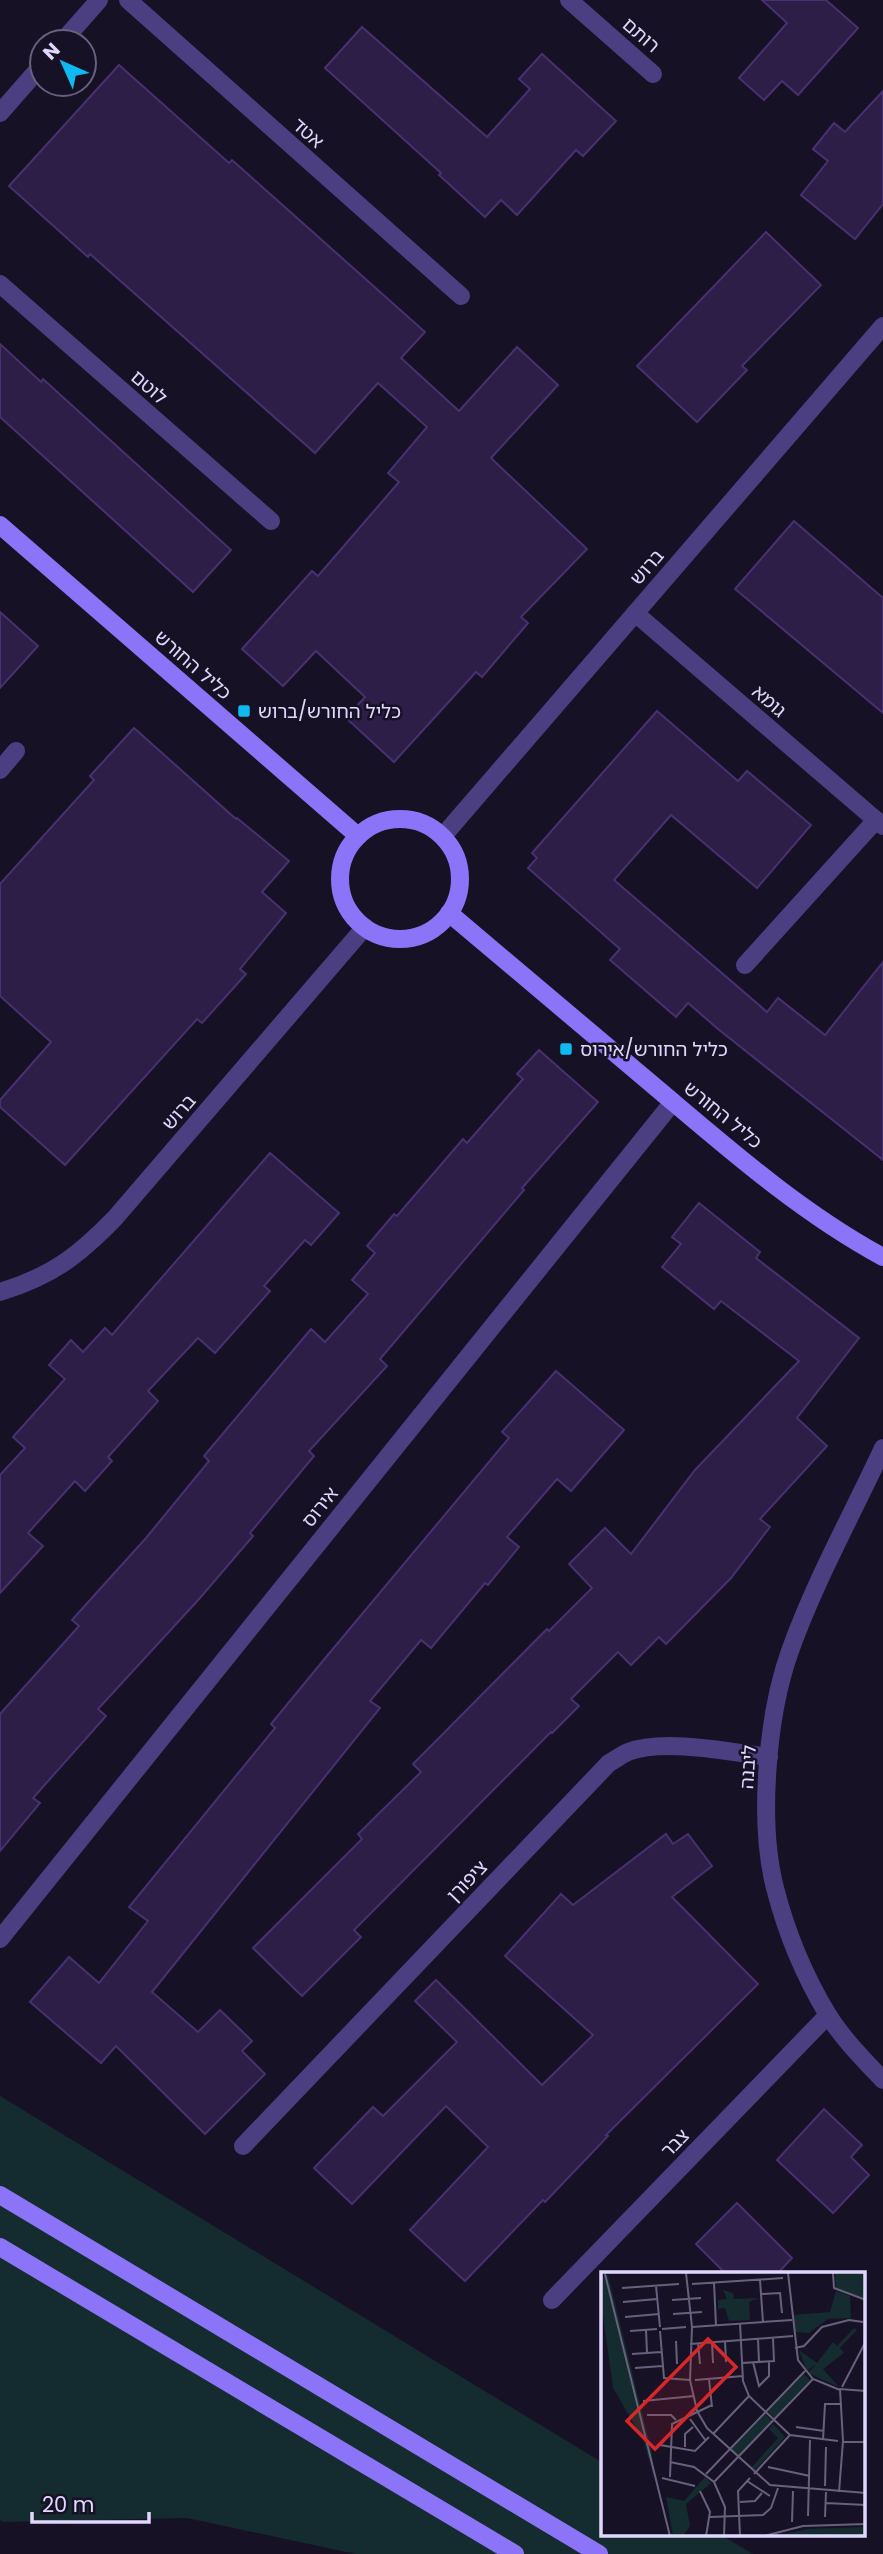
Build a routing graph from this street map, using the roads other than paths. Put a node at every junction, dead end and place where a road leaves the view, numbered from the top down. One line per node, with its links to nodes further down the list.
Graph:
1 (99, 0): 4 (street)
2 (128, 0): 9 (street, אטד)
3 (569, 0): 5 (street, רותם)
4 (74, 28)
5 (653, 74)
6 (28, 81): 7 (street)
7 (0, 113)
8 (0, 284): 11 (street, לוטם)
9 (461, 296)
10 (883, 326): 13 (street, ברוש)
11 (271, 520)
12 (0, 525): 17 (street, כליל החורש)
13 (635, 613): 16 (street, גומא); 18 (street, ברוש)
14 (16, 751): 15 (street)
15 (0, 770)
16 (880, 823): 21 (street, גומא)
17 (358, 836): 18 (street); 20 (street)
18 (443, 836): 19 (street)
19 (449, 913): 20 (street); 22 (street, כליל החורש)
20 (365, 928): 24 (street, ברוש)
21 (746, 965)
22 (673, 1102): 23 (street, כליל החורש); 27 (street, אירוס)
23 (883, 1257)
24 (0, 1292)
25 (883, 1448): 26 (street, ליבנה)
26 (769, 1757): 28 (street, ליבנה); 30 (street, ציפורן)
27 (0, 1939)
28 (828, 2015): 29 (street, ליבנה); 33 (street, צבר)
29 (883, 2080)
30 (243, 2146)
31 (0, 2195): 35 (street)
32 (0, 2247): 34 (street)
33 (552, 2300)
34 (515, 2554)
35 (599, 2554)

